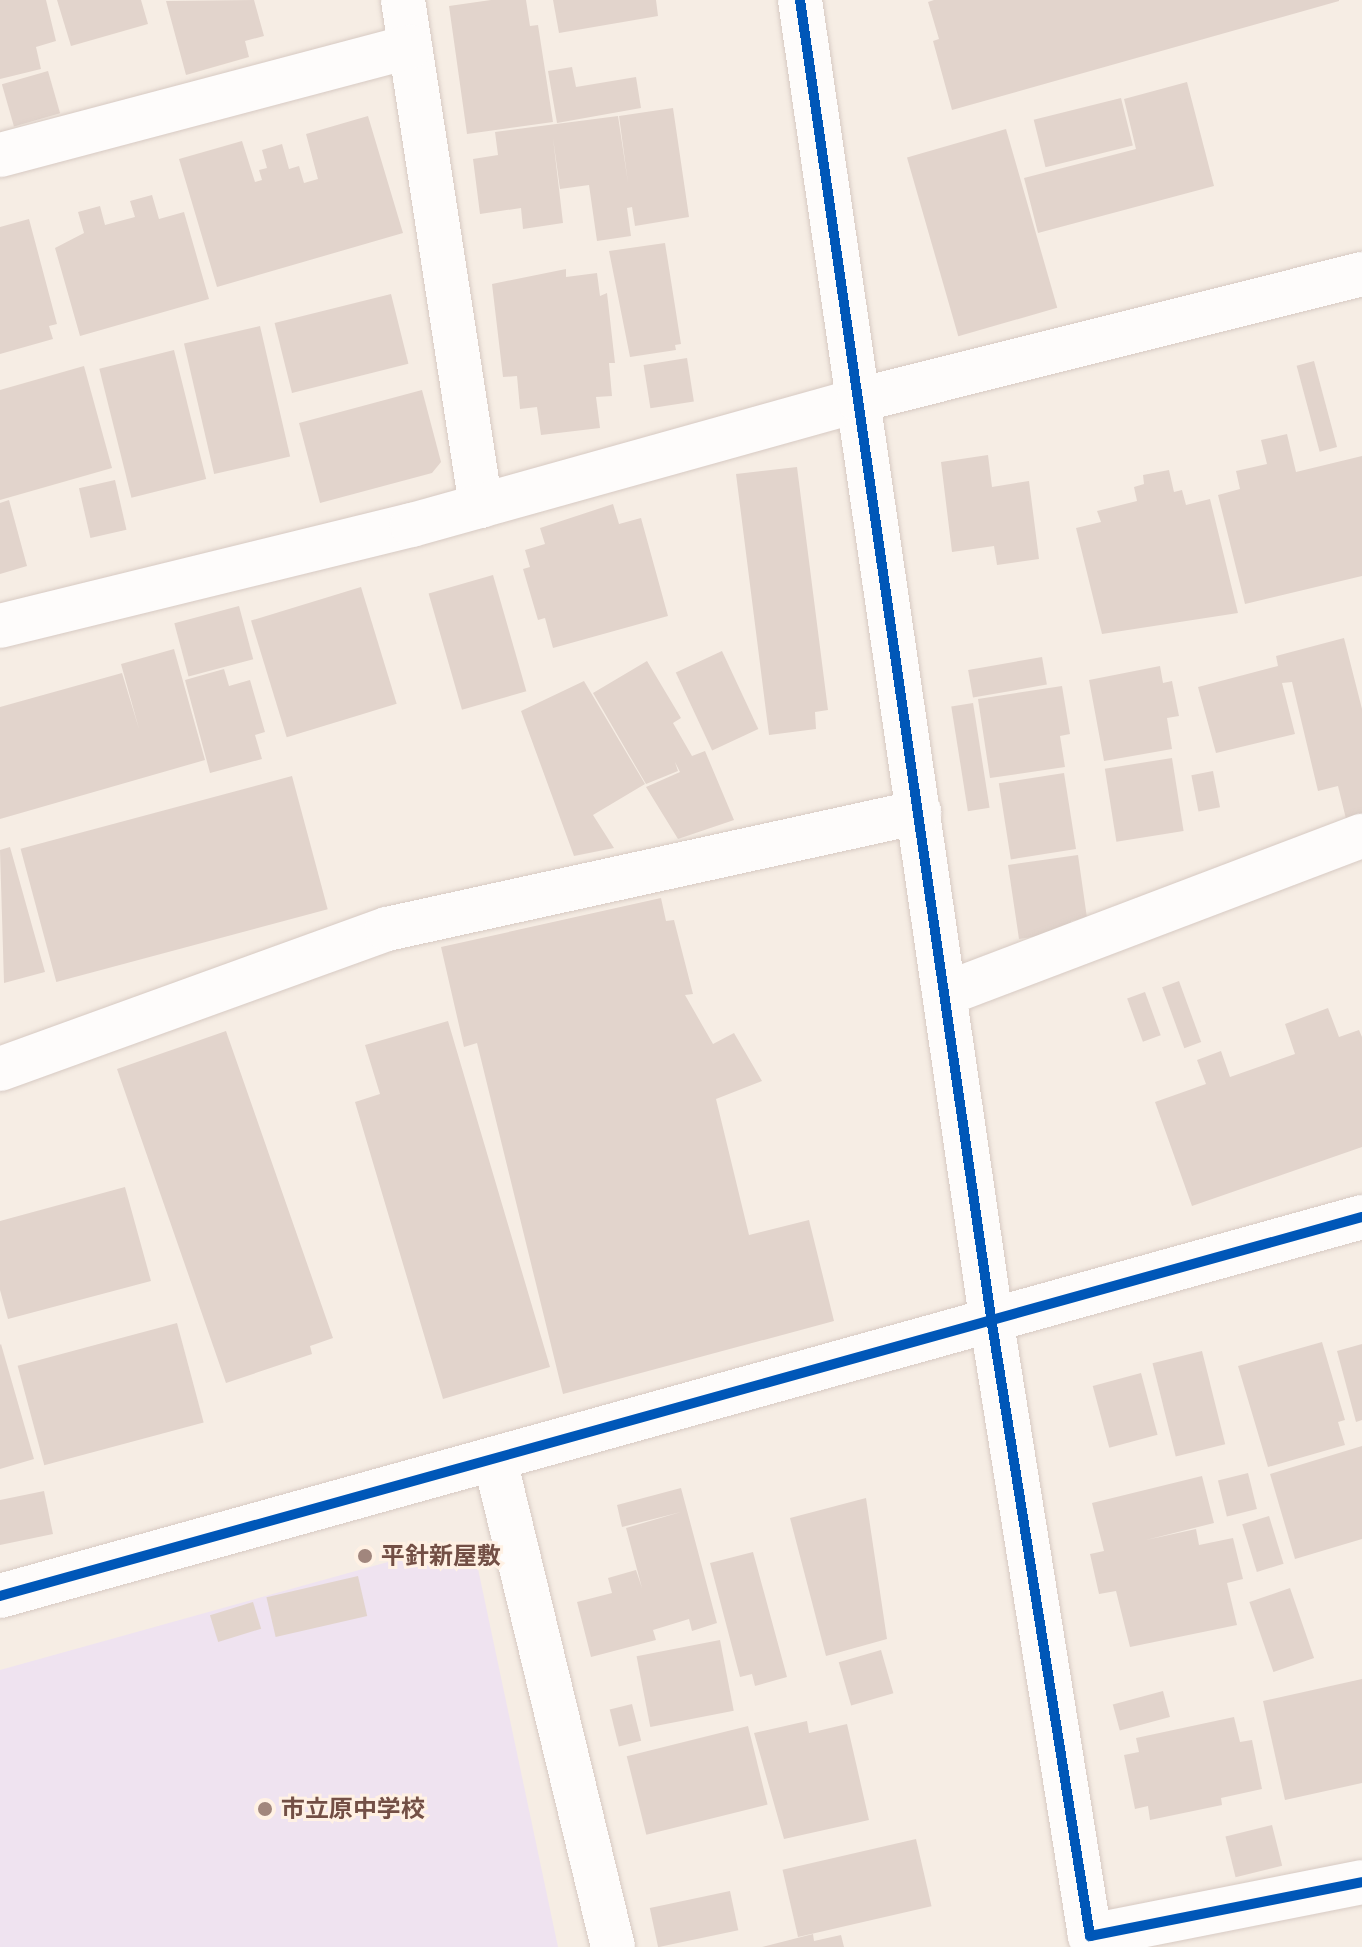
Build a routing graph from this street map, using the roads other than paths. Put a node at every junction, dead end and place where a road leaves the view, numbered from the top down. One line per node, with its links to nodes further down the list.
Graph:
1 (403, 0): 3 (street)
2 (800, 0): 6 (street)
3 (410, 47): 4 (street); 7 (street)
4 (0, 155)
5 (1362, 274): 6 (street)
6 (859, 400): 7 (street); 9 (street)
7 (481, 506): 8 (street)
8 (0, 626)
9 (919, 812): 11 (street); 12 (street)
10 (1362, 836): 11 (street)
11 (945, 994): 14 (street)
12 (0, 1069)
13 (1362, 1217): 14 (street)
14 (992, 1324): 15 (street); 18 (street)
15 (495, 1460): 16 (street); 19 (street)
16 (0, 1596)
17 (1362, 1882): 18 (street)
18 (1091, 1942)
19 (613, 1947)

